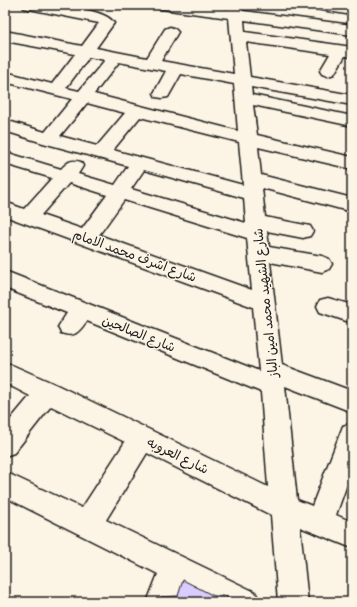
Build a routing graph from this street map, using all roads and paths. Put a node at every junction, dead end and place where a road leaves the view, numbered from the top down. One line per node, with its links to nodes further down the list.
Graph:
1 (29, 5): 11 (street)
2 (161, 5): 4 (street)
3 (316, 5): 6 (street)
4 (186, 7): 5 (street)
5 (235, 10): 7 (street); 10 (street, شارع الشهيد محمد امين الباز)
6 (352, 11)
7 (352, 30)
8 (170, 32): 14 (street)
9 (5, 36): 11 (street)
10 (238, 36): 12 (street); 19 (street, شارع الشهيد محمد امين الباز)
11 (86, 51): 13 (street); 18 (street)
12 (346, 51): 16 (street)
13 (115, 57): 14 (street); 21 (street)
14 (151, 64): 15 (street)
15 (176, 68): 19 (street); 20 (street)
16 (328, 71)
17 (5, 77): 18 (street)
18 (56, 90): 21 (street)
19 (243, 90): 22 (street); 24 (street); 27 (street, شارع الشهيد محمد امين الباز)
20 (162, 93)
21 (83, 97): 23 (street); 26 (street)
22 (352, 100)
23 (136, 110): 27 (street); 28 (street)
24 (352, 121)
25 (5, 125): 26 (street)
26 (49, 139): 28 (street)
27 (248, 139): 30 (street); 33 (street, شارع الشهيد محمد امين الباز)
28 (95, 151): 31 (street); 32 (street)
29 (5, 158): 32 (street)
30 (352, 162)
31 (140, 163): 33 (street); 34 (street)
32 (66, 176): 34 (street); 37 (street)
33 (253, 186): 35 (street); 39 (street, شارع الشهيد محمد امين الباز)
34 (119, 192): 39 (street); 40 (street)
35 (352, 205)
36 (5, 209): 37 (street, شارع اشرف محمد الامام)
37 (28, 217): 40 (street, شارع اشرف محمد الامام)
38 (303, 231): 39 (street)
39 (258, 236): 41 (street); 43 (street, شارع الشهيد محمد امين الباز)
40 (87, 238): 43 (street, شارع اشرف محمد الامام)
41 (322, 264)
42 (5, 280): 47 (street, شارع الصالحين)
43 (265, 302): 47 (street, شارع الشهيد محمد امين الباز)
44 (328, 306): 45 (street)
45 (352, 314)
46 (5, 372): 48 (street, شارع العروبه)
47 (272, 379): 49 (street, شارع الصالحين); 54 (street, شارع الشهيد محمد امين الباز)
48 (48, 392): 51 (street, شارع العروبه); 52 (street)
49 (352, 402)
50 (352, 434): 55 (street)
51 (142, 438): 54 (street, شارع العروبه); 56 (street)
52 (5, 445)
53 (5, 484): 56 (street)
54 (284, 508): 55 (street, شارع العروبه); 61 (street, شارع الشهيد محمد امين الباز)
55 (320, 522): 57 (street, شارع العروبه)
56 (88, 524): 58 (street)
57 (352, 535)
58 (176, 567): 59 (street); 60 (street)
59 (162, 602)
60 (245, 602)
61 (293, 602)

